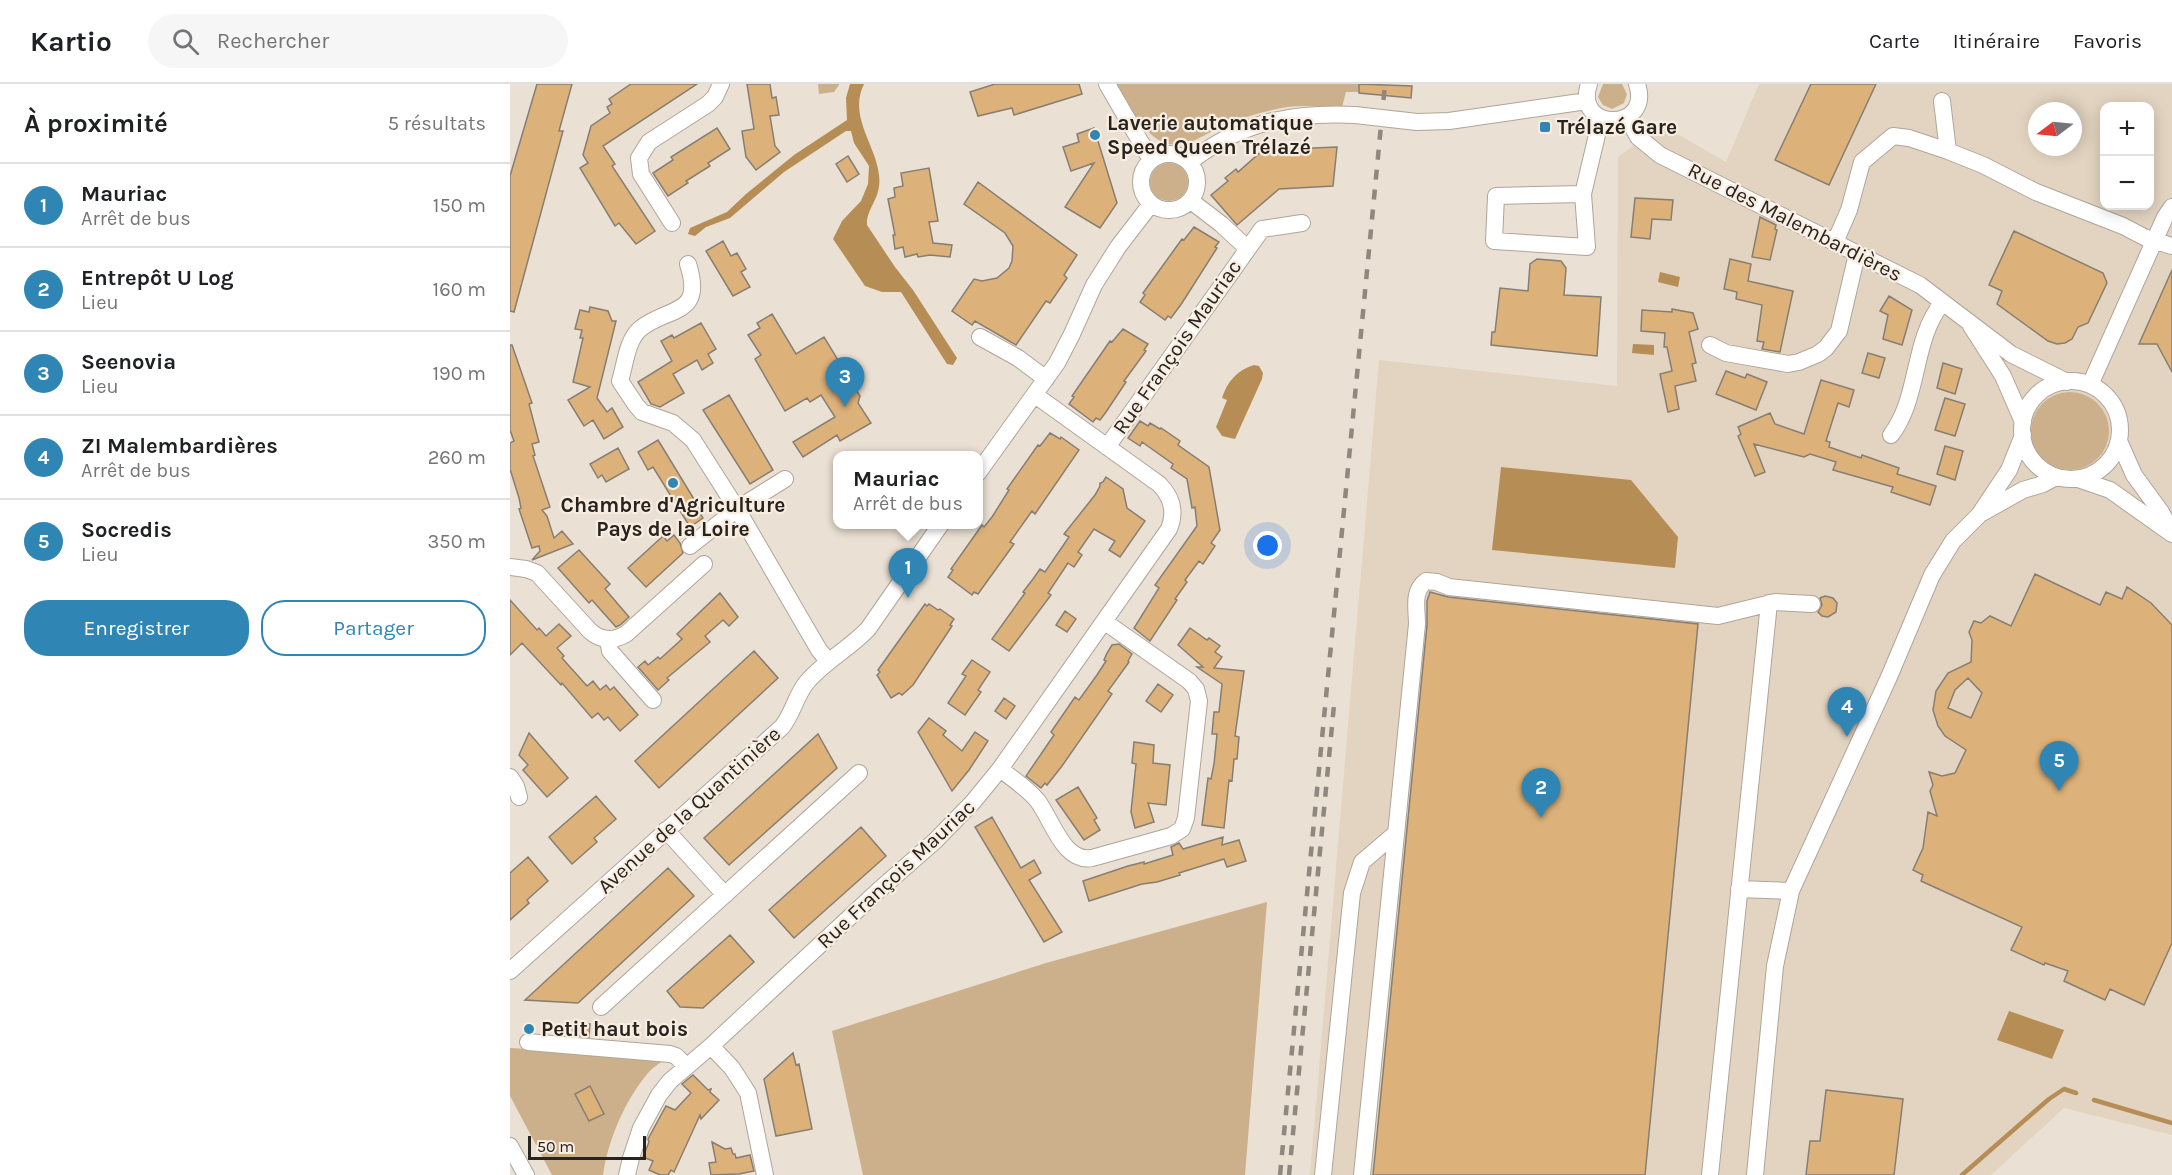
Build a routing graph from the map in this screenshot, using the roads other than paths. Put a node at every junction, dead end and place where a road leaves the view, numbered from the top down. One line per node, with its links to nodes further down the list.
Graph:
1 (721, 84): 15 (street)
2 (1107, 84): 9 (street)
3 (1637, 84): 6 (street)
4 (1588, 92): 7 (street); 10 (street, bridge)
5 (1942, 101): 8 (street)
6 (1627, 117): 7 (street); 18 (street, Rue des Malembardières)
7 (1601, 118): 11 (street)
8 (1948, 151): 17 (street); 18 (street)
9 (1151, 160): 10 (street); 13 (street)
10 (1190, 162): 12 (street)
11 (1583, 194): 11 (street)
12 (1191, 201): 13 (street); 20 (street, Rue François Mauriac)
13 (1150, 204): 27 (street)
14 (2172, 207): 17 (street)
15 (672, 223)
16 (1302, 223): 20 (street, Rue François Mauriac)
17 (2154, 240): 19 (street); 29 (street)
18 (1835, 242): 21 (street, Rue des Malembardières)
19 (2172, 246)
20 (1247, 248): 34 (street, Rue François Mauriac)
21 (1857, 254): 23 (street, Rue des Malembardières); 26 (street)
22 (688, 264): 39 (street)
23 (1942, 303): 24 (street, Rue des Malembardières); 32 (street)
24 (1969, 323): 28 (street, Rue des Malembardières); 31 (street, Rue des Malembardières)
25 (980, 337): 27 (street)
26 (1710, 345)
27 (1046, 379): 30 (street)
28 (2067, 382): 29 (street); 31 (street)
29 (2090, 385): 33 (street)
30 (1035, 394): 34 (street, Rue François Mauriac); 35 (street)
31 (2023, 428): 36 (street); 40 (street)
32 (1891, 435)
33 (2119, 441): 38 (street); 42 (street)
34 (1107, 447): 48 (street, Rue François Mauriac)
35 (983, 466)
36 (2056, 477): 38 (street); 40 (street)
37 (785, 479): 39 (street)
38 (2076, 479): 42 (street)
39 (737, 509): 43 (street); 50 (street)
40 (1979, 515): 59 (street)
41 (938, 529): 50 (street, Avenue de la Quantinière)
42 (2172, 533)
43 (690, 546)
44 (704, 564): 49 (street)
45 (510, 567): 49 (street)
46 (1768, 603): 47 (street); 57 (street); 58 (street)
47 (1812, 604)
48 (1105, 622): 52 (street, Rue François Mauriac); 52 (street)
49 (608, 639): 51 (street)
50 (828, 661): 56 (street, Avenue de la Quantinière)
51 (653, 700)
52 (1000, 769): 64 (street, Rue François Mauriac)
53 (859, 773): 60 (street)
54 (510, 777): 55 (street)
55 (519, 797)
56 (666, 830): 60 (street); 61 (street, Avenue de la Quantinière)
57 (1396, 833): 70 (street); 71 (street)
58 (1739, 889): 59 (street); 72 (street)
59 (1791, 891): 73 (street)
60 (725, 895): 62 (street)
61 (510, 971)
62 (601, 1007)
63 (528, 1042): 65 (street)
64 (711, 1046): 65 (street, Rue François Mauriac); 69 (street)
65 (686, 1066): 68 (street, Rue François Mauriac)
66 (510, 1146): 67 (street)
67 (526, 1175)
68 (627, 1175)
69 (765, 1175)
70 (1323, 1175)
71 (1362, 1175)
72 (1710, 1175)
73 (1755, 1175)

